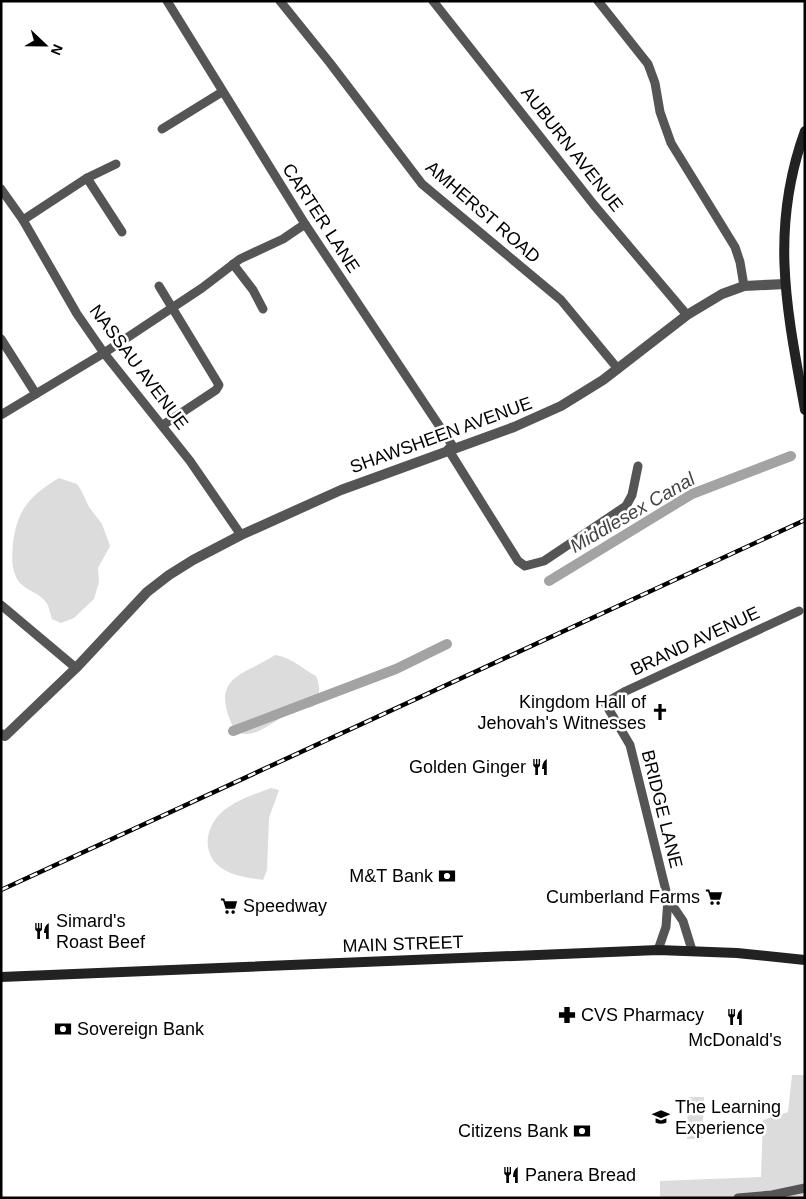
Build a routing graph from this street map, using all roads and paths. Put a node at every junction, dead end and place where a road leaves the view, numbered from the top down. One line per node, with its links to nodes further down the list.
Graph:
1 (167, 1): 5 (street, CARTER LANE)
2 (280, 1): 23 (street, AMHERST ROAD)
3 (433, 1): 20 (street, AUBURN AVENUE)
4 (598, 1): 17 (street)
5 (222, 92): 6 (street); 12 (street, CARTER LANE)
6 (162, 129)
7 (805, 131): 15 (main road)
8 (116, 164): 9 (street)
9 (87, 178): 11 (street); 13 (street)
10 (1, 189): 11 (street, NASSAU AVENUE)
11 (23, 220): 22 (street, NASSAU AVENUE)
12 (305, 224): 14 (street); 28 (street, CARTER LANE)
13 (122, 232)
14 (233, 264): 18 (street); 19 (street)
15 (785, 284): 17 (street, SHAWSHEEN AVENUE); 25 (main road)
16 (159, 286): 18 (street)
17 (744, 286): 20 (street, SHAWSHEEN AVENUE)
18 (172, 308): 22 (street); 27 (street)
19 (263, 309)
20 (688, 315): 23 (street, SHAWSHEEN AVENUE)
21 (1, 339): 24 (street)
22 (104, 353): 24 (street); 27 (street, NASSAU AVENUE)
23 (618, 369): 28 (street, SHAWSHEEN AVENUE)
24 (36, 394): 26 (street)
25 (805, 410)
26 (1, 415)
27 (162, 425): 30 (street, NASSAU AVENUE)
28 (451, 449): 29 (street); 30 (street, SHAWSHEEN AVENUE)
29 (638, 466)
30 (241, 535): 33 (street, SHAWSHEEN AVENUE)
31 (1, 605): 33 (street)
32 (799, 611): 34 (street, BRAND AVENUE)
33 (76, 668): 35 (street, SHAWSHEEN AVENUE)
34 (605, 703): 36 (street, BRIDGE LANE)
35 (3, 736)
36 (668, 899): 37 (street, BRIDGE LANE); 38 (street, BRIDGE LANE)
37 (658, 950): 38 (main road, MAIN STREET); 40 (main road, MAIN STREET)
38 (692, 950): 39 (main road, MAIN STREET)
39 (805, 960)
40 (1, 977)
41 (805, 1188): 42 (street)
42 (738, 1198)

